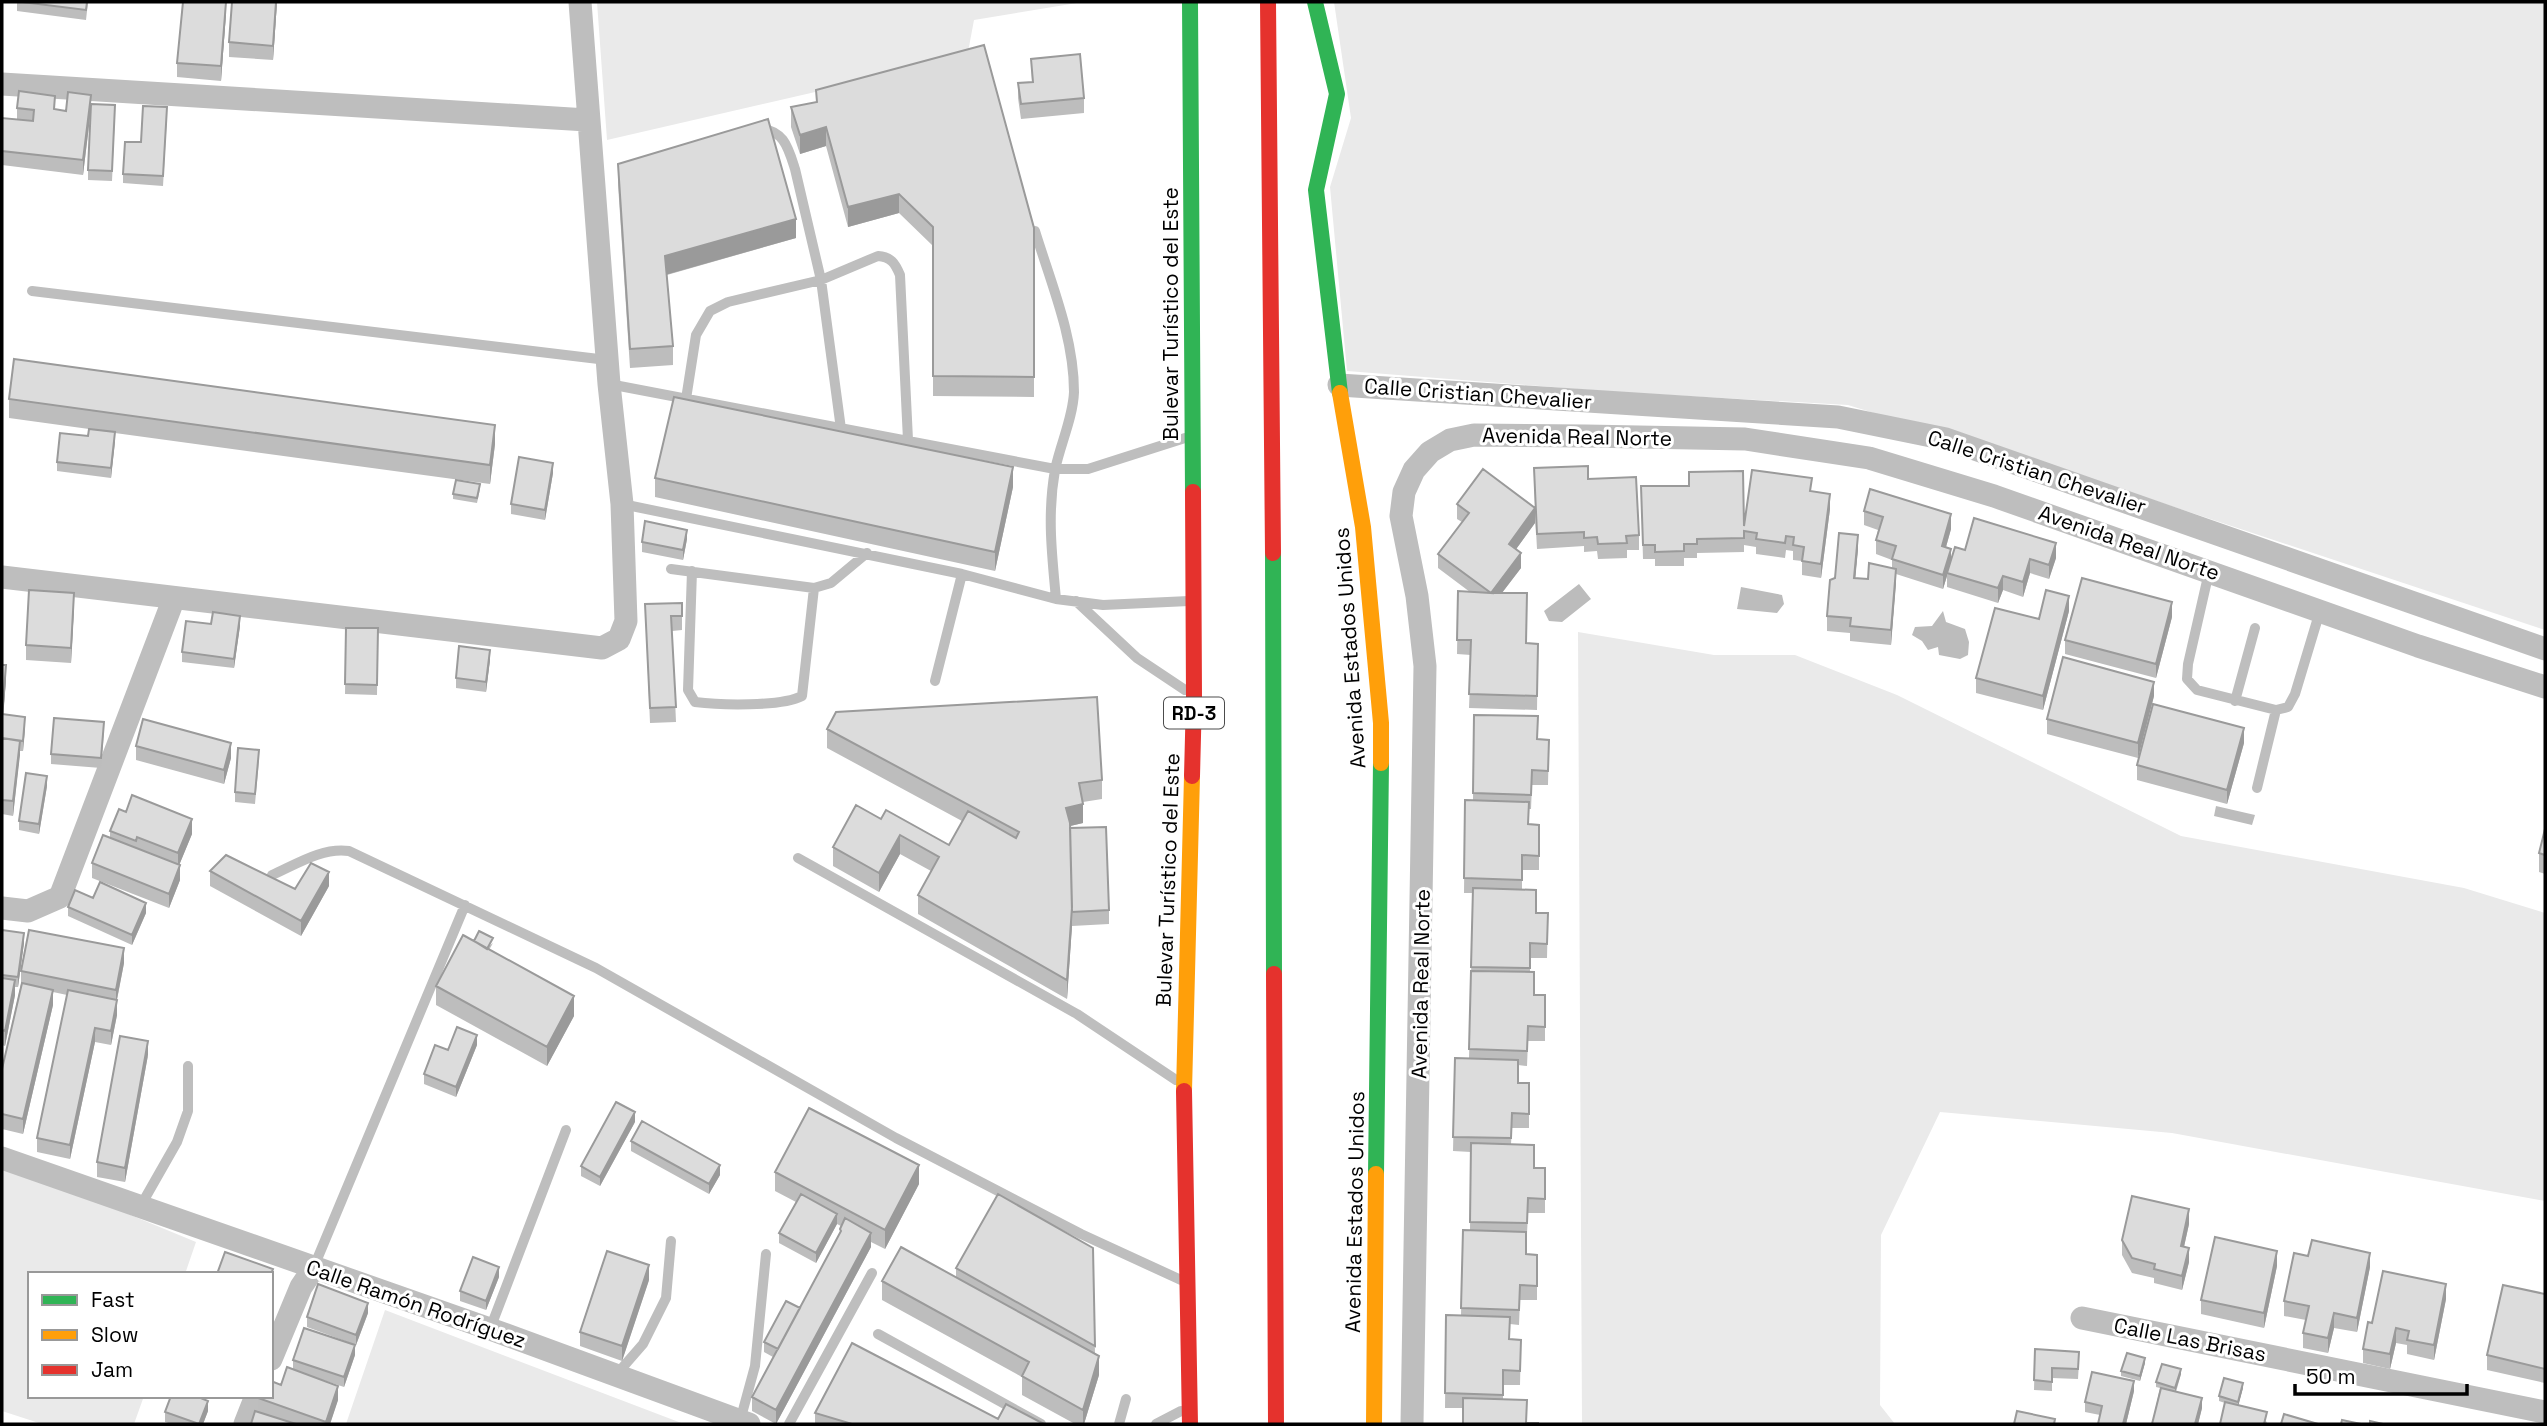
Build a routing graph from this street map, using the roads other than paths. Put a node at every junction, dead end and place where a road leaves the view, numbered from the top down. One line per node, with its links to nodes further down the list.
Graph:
1 (580, 2): 8 (street)
2 (1176, 2): 6 (main road)
3 (1190, 2): 6 (main road, Bulevar Turístico del Este / RD-3)
4 (1268, 2): 72 (main road)
5 (1315, 2): 15 (main road, Avenida Estados Unidos)
6 (1191, 41): 18 (main road, Bulevar Turístico del Este / RD-3)
7 (2, 84): 8 (street)
8 (587, 120): 13 (street)
9 (749, 130): 11 (lane)
10 (1035, 230): 20 (lane)
11 (821, 281): 16 (lane); 17 (lane); 19 (lane)
12 (32, 291): 13 (lane)
13 (607, 360): 14 (street)
14 (609, 384): 16 (lane); 21 (street)
15 (1339, 385): 35 (street, Calle Cristian Chevalier); 73 (main road, Avenida Estados Unidos)
16 (686, 399): 17 (lane)
17 (841, 429): 19 (lane)
18 (1193, 436): 20 (lane); 31 (main road, Bulevar Turístico del Este / RD-3)
19 (908, 440): 20 (lane)
20 (1055, 469): 30 (lane)
21 (622, 504): 22 (lane); 29 (street)
22 (867, 554): 26 (lane); 28 (lane)
23 (671, 569): 24 (lane)
24 (692, 571): 28 (lane); 28 (lane)
25 (2208, 572): 33 (street, Avenida Real Norte); 39 (lane); 74 (street, Avenida Real Norte)
26 (962, 574): 30 (lane); 36 (lane)
27 (2, 577): 29 (street)
28 (814, 588)
29 (174, 598): 45 (street)
30 (1056, 599): 32 (lane)
31 (1194, 600): 32 (lane); 38 (main road, Bulevar Turístico del Este / RD-3)
32 (1076, 601): 38 (lane)
33 (2320, 611): 37 (street, Avenida Real Norte); 40 (lane)
34 (2255, 628): 39 (lane)
35 (2545, 649)
36 (935, 681)
37 (2545, 687)
38 (1194, 697): 47 (main road, Bulevar Turístico del Este / RD-3)
39 (2235, 701): 40 (lane)
40 (2276, 710): 41 (lane)
41 (2258, 788)
42 (798, 858): 47 (lane)
43 (272, 876): 44 (lane)
44 (465, 905): 53 (lane); 55 (lane)
45 (2, 908)
46 (188, 1066): 50 (lane)
47 (1184, 1086): 55 (main road, Bulevar Turístico del Este / RD-3)
48 (566, 1130): 57 (lane)
49 (2, 1158): 50 (street, Calle Ramón Rodríguez)
50 (140, 1207): 53 (street, Calle Ramón Rodríguez)
51 (671, 1241): 60 (lane)
52 (766, 1254): 65 (lane)
53 (313, 1269): 57 (street, Calle Ramón Rodríguez); 59 (street)
54 (872, 1273): 67 (lane)
55 (1188, 1283): 63 (main road, Bulevar Turístico del Este / RD-3)
56 (2082, 1318): 64 (street, Calle Las Brisas)
57 (491, 1329): 60 (street, Calle Ramón Rodríguez)
58 (877, 1334): 68 (lane)
59 (273, 1354)
60 (616, 1375): 65 (street, Calle Ramón Rodríguez)
61 (255, 1398): 66 (street)
62 (1126, 1399): 69 (lane)
63 (1189, 1407): 70 (lane); 71 (main road, Bulevar Turístico del Este / RD-3)
64 (2545, 1412)
65 (745, 1423)
66 (245, 1424)
67 (789, 1424)
68 (1041, 1424)
69 (1119, 1424)
70 (1156, 1424)
71 (1190, 1424)
72 (1276, 1424)
73 (1374, 1424)
74 (1412, 1424)

